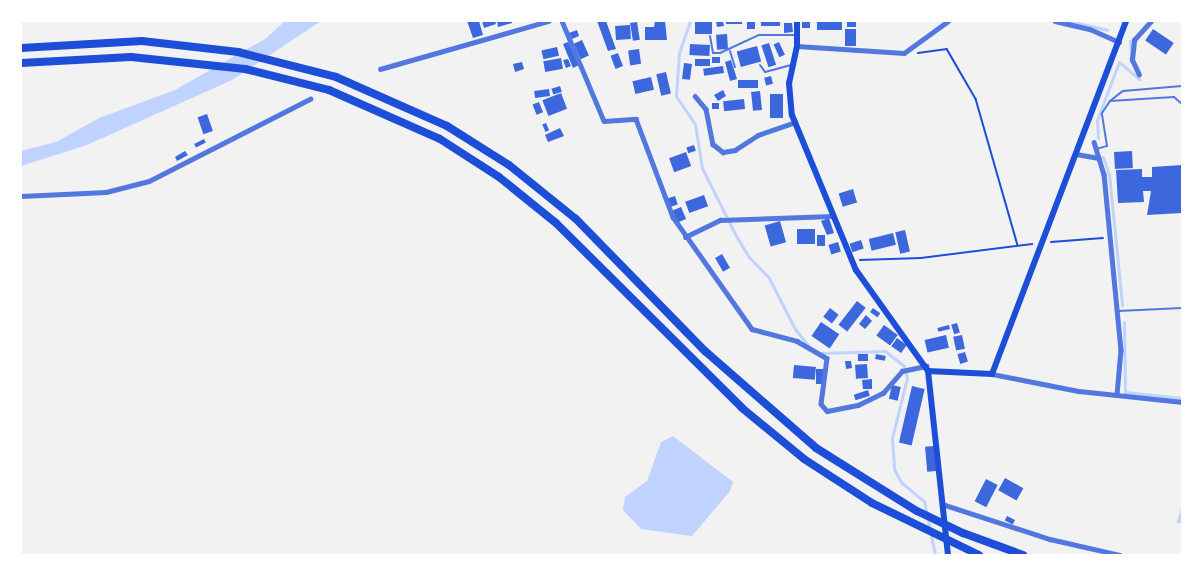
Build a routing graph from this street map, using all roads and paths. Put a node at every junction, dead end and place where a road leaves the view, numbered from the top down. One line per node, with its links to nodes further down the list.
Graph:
1 (548, 21): 19 (street)
2 (562, 21): 33 (street)
3 (797, 21): 9 (main road)
4 (948, 21): 11 (street)
5 (1055, 21): 10 (street)
6 (1126, 21): 10 (main road)
7 (1150, 21): 20 (street)
8 (710, 36): 13 (lane)
9 (797, 36): 11 (main road); 13 (lane)
10 (1119, 42): 29 (main road)
11 (797, 46): 16 (main road)
12 (21, 48): 48 (highway)
13 (730, 51): 18 (lane)
14 (916, 53): 36 (path)
15 (21, 63): 47 (highway)
16 (793, 64): 17 (lane); 26 (main road)
17 (760, 65)
18 (735, 67)
19 (380, 69)
20 (1139, 75)
21 (1182, 86): 24 (lane)
22 (695, 96): 26 (street)
23 (310, 99): 31 (street)
24 (1110, 100): 25 (lane); 28 (lane)
25 (1182, 104)
26 (795, 122): 32 (main road)
27 (1094, 142): 28 (street)
28 (1096, 149): 30 (street)
29 (1076, 154): 30 (street); 35 (main road)
30 (1099, 159): 34 (street)
31 (21, 196)
32 (832, 216): 33 (street); 37 (main road)
33 (685, 237): 40 (street)
34 (1110, 238): 35 (path); 39 (street)
35 (1042, 243): 36 (path); 41 (main road)
36 (1018, 245): 37 (path)
37 (852, 261): 40 (main road)
38 (1182, 308): 39 (lane)
39 (1118, 311): 42 (street)
40 (927, 368): 41 (main road); 44 (main road)
41 (992, 374): 42 (street)
42 (1117, 395): 43 (street)
43 (1182, 402)
44 (942, 504): 45 (street); 46 (main road)
45 (1082, 548): 49 (street); 50 (street)
46 (948, 555)
47 (979, 555)
48 (1023, 555)
49 (1080, 555)
50 (1119, 555)

